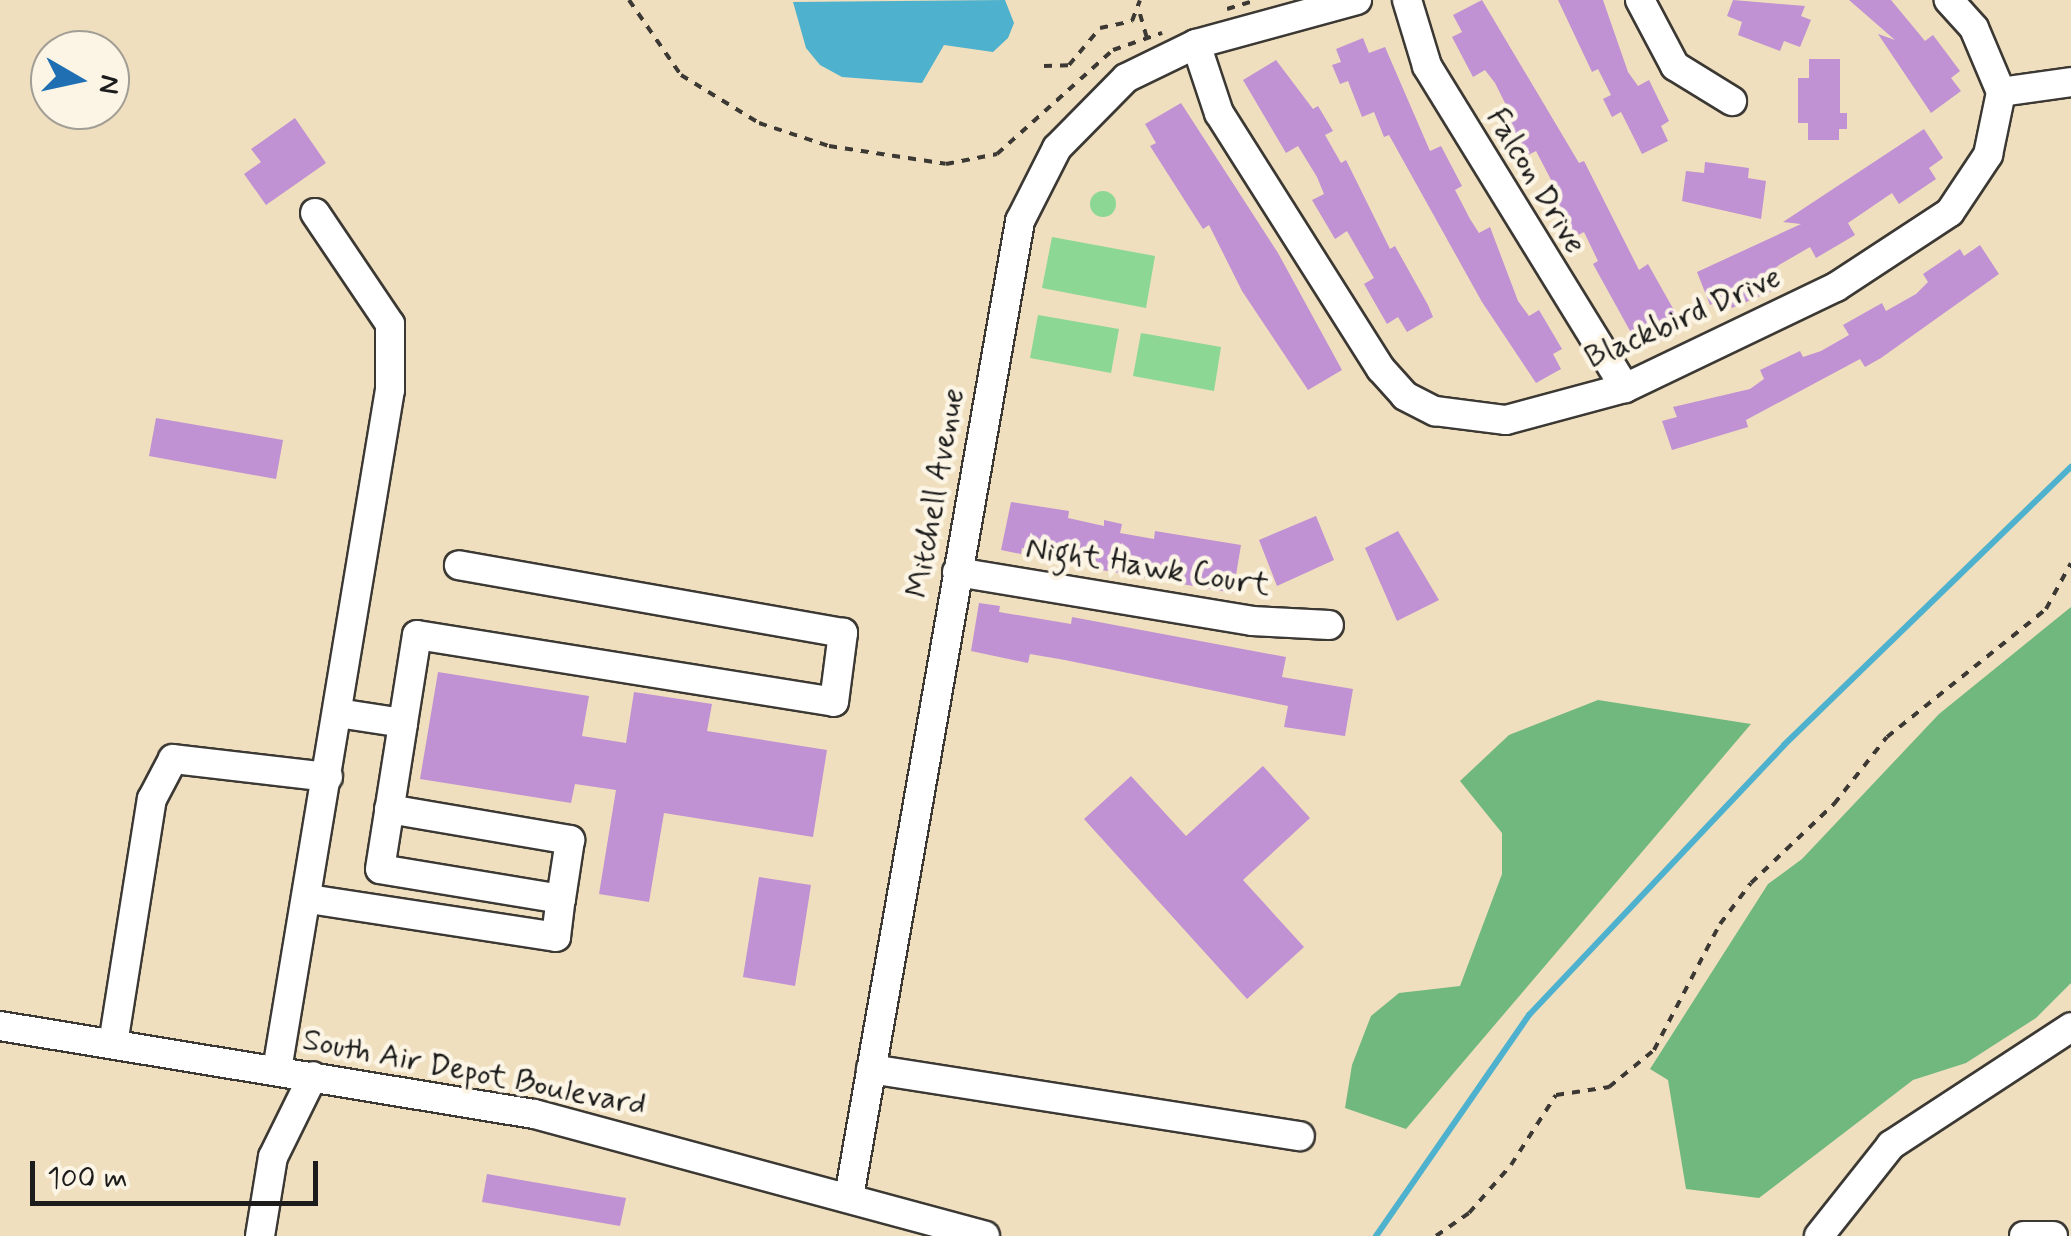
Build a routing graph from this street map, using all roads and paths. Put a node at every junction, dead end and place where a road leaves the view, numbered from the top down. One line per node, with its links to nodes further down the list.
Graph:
1 (629, 0): 11 (path)
2 (1140, 0): 8 (path)
3 (1256, 0): 9 (path)
4 (1357, 0): 12 (street, Mitchell Avenue)
5 (1407, 0): 18 (street, Falcon Drive)
6 (1640, 0): 16 (street)
7 (1950, 0): 15 (street)
8 (1140, 14): 11 (path); 13 (path)
9 (1216, 14)
10 (1169, 30): 11 (path)
11 (1146, 38)
12 (1196, 44): 18 (street, Blackbird Drive); 21 (street, Mitchell Avenue)
13 (1044, 66)
14 (2071, 82): 15 (street)
15 (2001, 92): 18 (street, Blackbird Drive)
16 (1732, 101)
17 (315, 214): 23 (street)
18 (1625, 388)
19 (2071, 564): 39 (path)
20 (459, 565): 24 (street)
21 (958, 572): 22 (street, Night Hawk Court); 32 (street, Mitchell Avenue)
22 (1329, 625)
23 (338, 713): 24 (street); 25 (street)
24 (403, 723): 26 (street)
25 (328, 777): 27 (street); 31 (street)
26 (389, 809): 28 (street); 28 (street)
27 (308, 899): 28 (street); 33 (street)
28 (562, 899)
29 (0, 1026): 31 (street, South Air Depot Boulevard)
30 (2071, 1027): 40 (street)
31 (113, 1044): 33 (street, South Air Depot Boulevard)
32 (870, 1069): 35 (street); 36 (street, Mitchell Avenue)
33 (277, 1070): 34 (street, South Air Depot Boulevard)
34 (313, 1076): 36 (street, South Air Depot Boulevard); 37 (street)
35 (1300, 1136)
36 (850, 1197): 38 (street, South Air Depot Boulevard)
37 (260, 1236)
38 (985, 1236)
39 (1436, 1236)
40 (1820, 1236)
41 (2024, 1236): 42 (street)
42 (2052, 1236)

